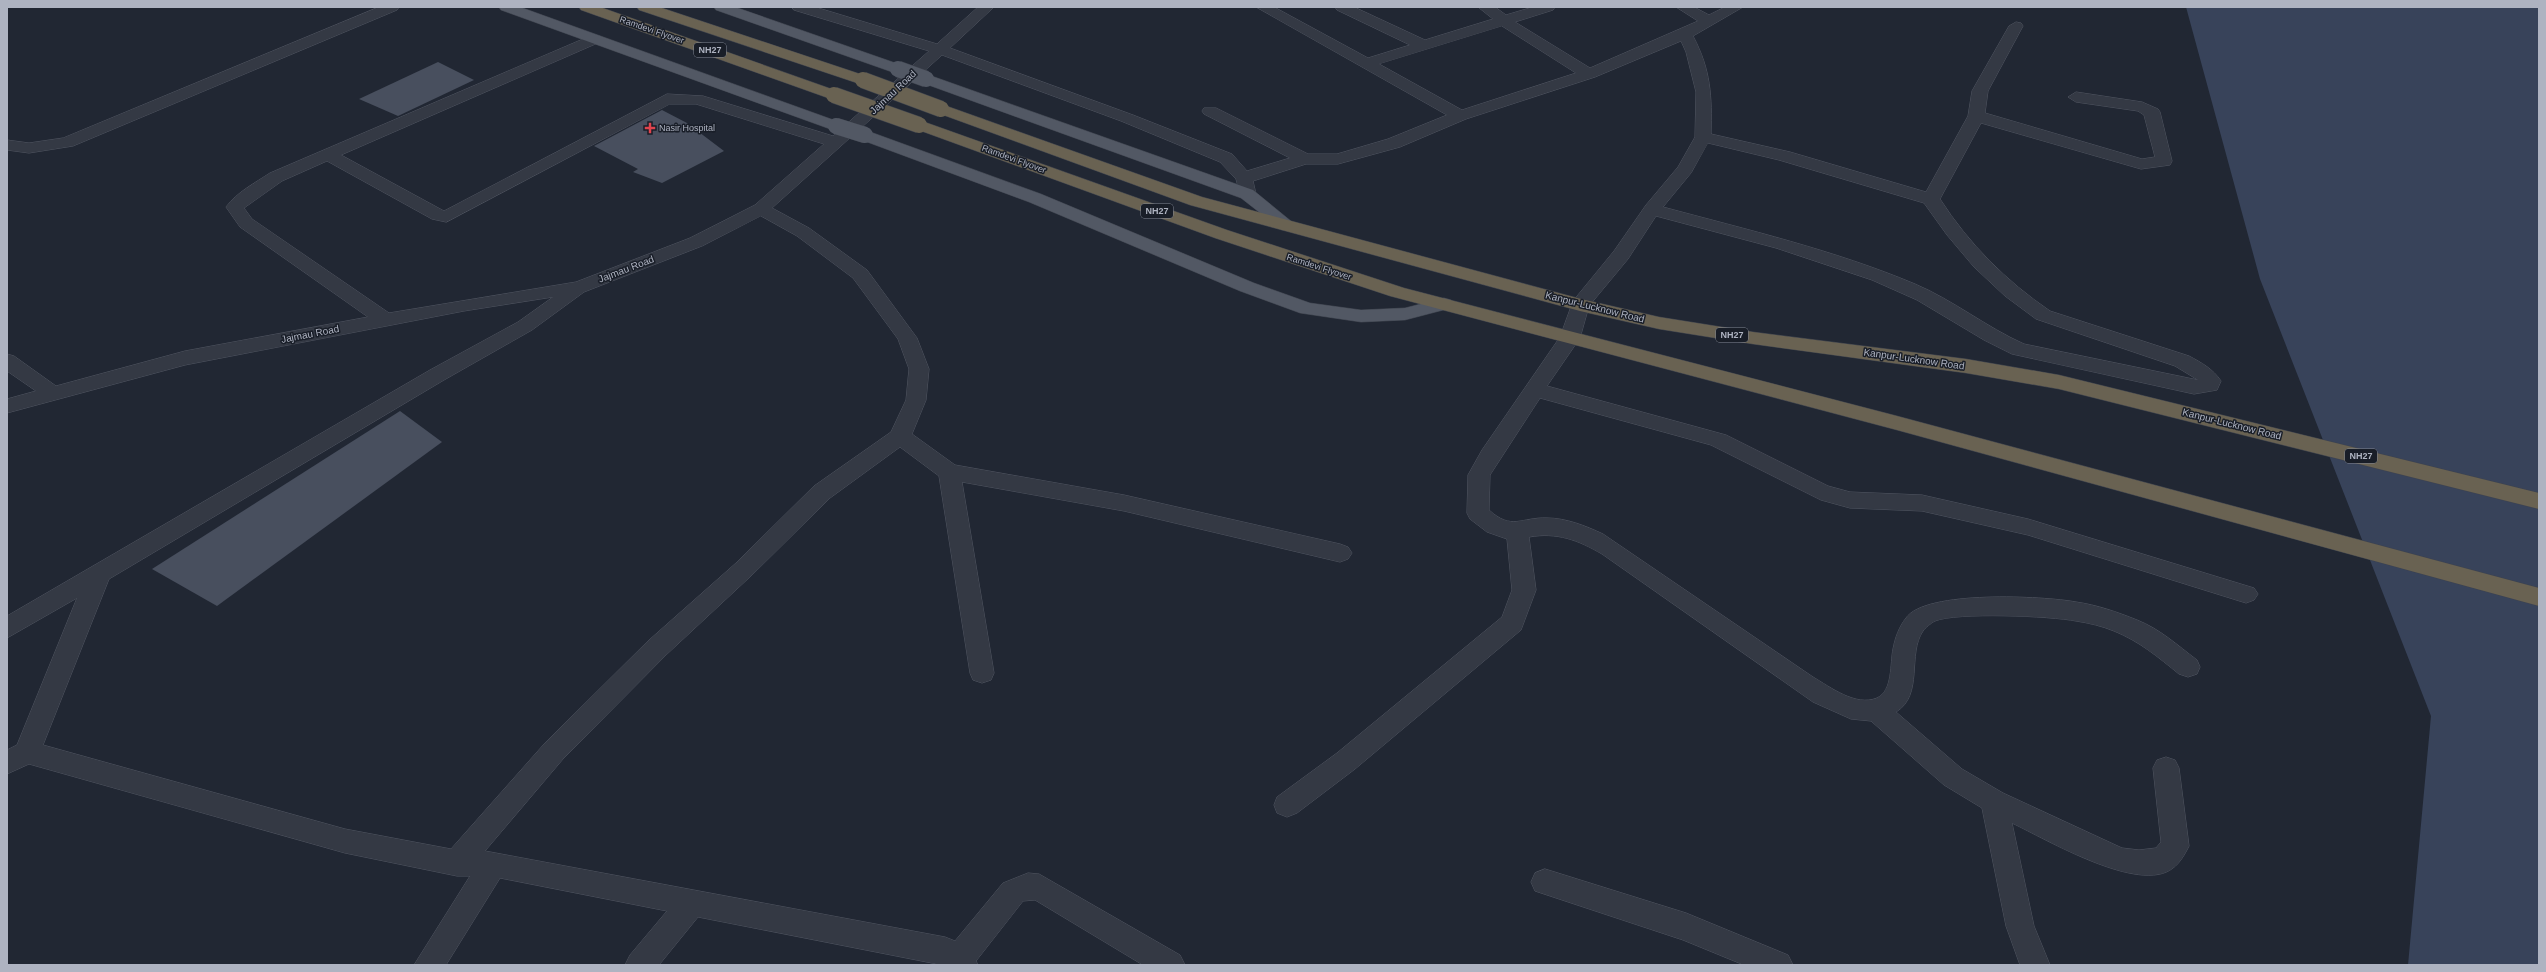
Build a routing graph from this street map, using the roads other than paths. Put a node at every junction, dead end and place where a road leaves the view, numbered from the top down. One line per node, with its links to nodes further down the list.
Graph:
1 (392, 7): 29 (street)
2 (506, 7): 18 (main road)
3 (586, 7): 38 (highway, Ramdevi Flyover / NH27, bridge)
4 (644, 7): 36 (highway, Ramdevi Flyover / NH27, bridge)
5 (721, 7): 32 (main road, bridge)
6 (987, 7): 20 (street, Jajmau Road)
7 (1263, 7): 21 (street)
8 (1342, 7): 19 (street)
9 (1485, 7): 14 (street)
10 (1548, 7): 14 (street)
11 (1683, 7): 15 (street)
12 (1736, 7): 15 (street)
13 (804, 8): 20 (street)
14 (1503, 21): 19 (street); 22 (street)
15 (1709, 22): 17 (street)
16 (2016, 26): 26 (street)
17 (1685, 34): 22 (street); 28 (street)
18 (595, 39): 27 (main road); 30 (street)
19 (1423, 45): 21 (street)
20 (939, 49): 27 (street, Jajmau Road); 32 (street)
21 (1366, 63): 25 (street)
22 (1589, 74): 25 (street)
23 (2076, 97): 26 (street)
24 (1210, 111): 31 (street)
25 (1460, 116): 31 (street)
26 (1976, 116): 33 (street)
27 (837, 134): 30 (street); 34 (street, Jajmau Road); 38 (main road, bridge)
28 (1703, 137): 33 (street); 35 (street)
29 (7, 145)
30 (327, 154): 40 (street)
31 (1305, 158): 32 (street)
32 (1245, 186): 36 (main road)
33 (1931, 199): 35 (street)
34 (761, 209): 37 (street, Jajmau Road); 46 (street)
35 (1652, 209): 39 (street)
36 (1288, 226): 39 (highway, Kanpur-Lucknow Road / NH27)
37 (580, 287): 40 (street, Jajmau Road); 51 (street)
38 (1444, 304): 41 (highway, NH27)
39 (1580, 305): 41 (street); 48 (highway, Kanpur-Lucknow Road / NH27)
40 (386, 320): 44 (street, Jajmau Road)
41 (1570, 338): 43 (street); 53 (highway, NH27)
42 (7, 361): 44 (street)
43 (1535, 390): 49 (street); 52 (street)
44 (51, 392): 45 (street, Jajmau Road)
45 (7, 406)
46 (900, 436): 47 (street); 62 (street)
47 (949, 472): 50 (street); 56 (street)
48 (2539, 500)
49 (1517, 531): 57 (street); 61 (street)
50 (1340, 553)
51 (98, 574): 54 (street); 58 (street)
52 (2246, 594)
53 (2539, 597)
54 (7, 628)
55 (2188, 666): 57 (street)
56 (982, 673)
57 (1876, 710): 60 (street)
58 (17, 757): 62 (street)
59 (2166, 768): 60 (street)
60 (1994, 801): 71 (street)
61 (1287, 805)
62 (457, 863): 63 (street)
63 (493, 864): 65 (street); 67 (street)
64 (1545, 882): 70 (street)
65 (692, 903): 66 (street); 68 (street)
66 (961, 962): 69 (street)
67 (429, 965)
68 (640, 965)
69 (1170, 965)
70 (1778, 965)
71 (2035, 965)

